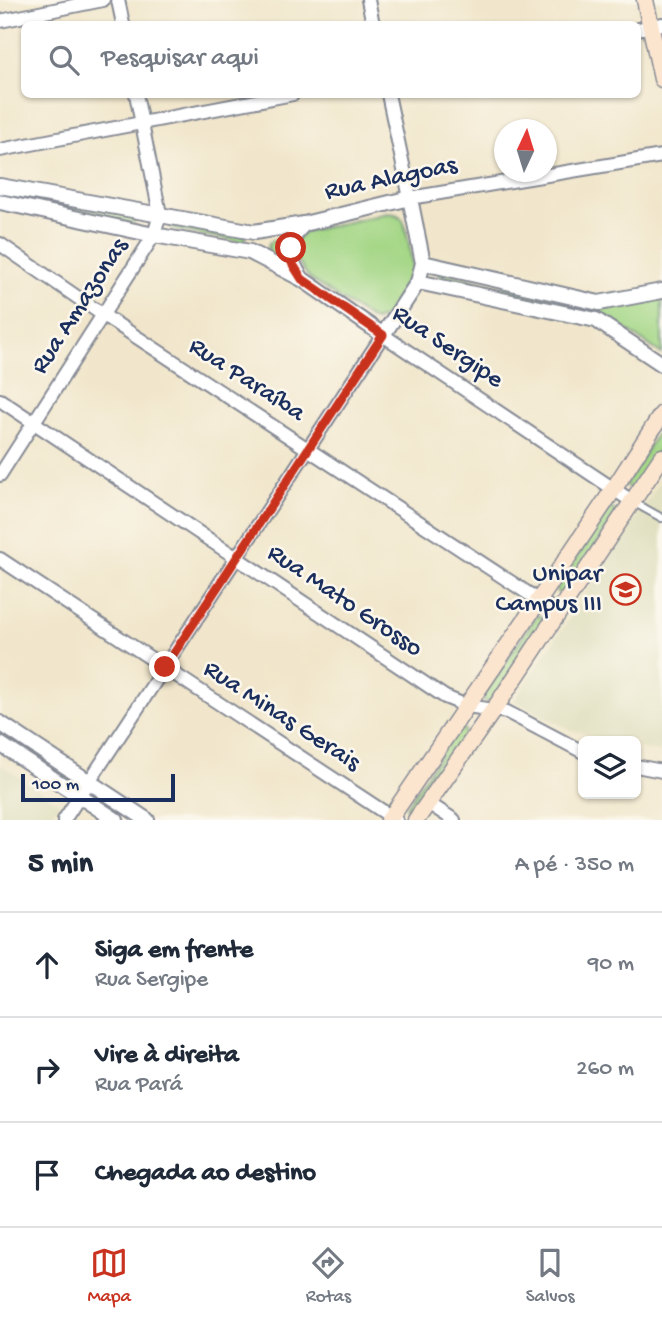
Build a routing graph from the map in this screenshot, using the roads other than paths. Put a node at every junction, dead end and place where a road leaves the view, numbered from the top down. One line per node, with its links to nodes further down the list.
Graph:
1 (103, 0): 5 (street)
2 (118, 0): 6 (street)
3 (368, 0): 7 (street)
4 (645, 0): 8 (main road)
5 (0, 21)
6 (122, 21)
7 (372, 21)
8 (650, 27): 9 (main road)
9 (662, 79)
10 (137, 98): 13 (street)
11 (272, 98): 13 (street)
12 (389, 98): 17 (street)
13 (142, 123): 14 (street); 19 (street)
14 (0, 150)
15 (662, 156): 17 (street, Rua Alagoas)
16 (0, 186): 19 (street, Rua Alagoas)
17 (410, 198): 20 (street, Rua Alagoas); 25 (street)
18 (0, 202): 22 (street, Rua Sergipe)
19 (160, 214): 21 (street, Rua Alagoas); 22 (street, Rua Amazonas)
20 (304, 224): 21 (street, Rua Alagoas); 26 (street)
21 (254, 232): 24 (street)
22 (154, 235): 24 (street, Rua Sergipe); 30 (street, Rua Amazonas)
23 (0, 244): 30 (street, Rua Paraíba)
24 (250, 252): 26 (street, Rua Sergipe)
25 (423, 263): 27 (street); 29 (street)
26 (302, 279): 32 (street, Rua Sergipe)
27 (418, 282): 31 (street); 32 (street)
28 (662, 292): 29 (street)
29 (599, 303): 31 (street)
30 (103, 315): 36 (street, Rua Amazonas); 37 (street, Rua Paraíba)
31 (596, 320): 33 (street)
32 (383, 335): 37 (street); 40 (street, Rua Sergipe)
33 (662, 364)
34 (0, 400): 36 (street, Rua Mato Grosso)
35 (662, 414): 40 (main road)
36 (34, 422): 39 (street, Rua Amazonas); 43 (street, Rua Mato Grosso)
37 (308, 449): 43 (street); 45 (street, Rua Paraíba)
38 (662, 457): 41 (main road)
39 (0, 475)
40 (613, 490): 41 (street, Rua Sergipe); 45 (main road)
41 (633, 502): 42 (lane); 46 (main road)
42 (662, 518)
43 (237, 557): 47 (street); 48 (street, Rua Mato Grosso)
44 (0, 559): 47 (street, Rua Minas Gerais)
45 (539, 600): 46 (street, Rua Paraíba); 48 (main road)
46 (558, 613): 49 (main road)
47 (165, 667): 55 (street); 58 (street, Rua Minas Gerais)
48 (467, 706): 49 (street, Rua Mato Grosso); 58 (main road)
49 (494, 710): 52 (street, Rua Mato Grosso); 57 (main road)
50 (0, 723): 55 (street)
51 (0, 744): 56 (street)
52 (578, 749)
53 (641, 767): 54 (street)
54 (662, 771)
55 (89, 782): 56 (street); 61 (street)
56 (80, 795): 59 (street); 60 (street)
57 (428, 803): 62 (main road); 63 (street)
58 (392, 819)
59 (64, 820)
60 (116, 820)
61 (147, 820)
62 (416, 820)
63 (454, 820)

